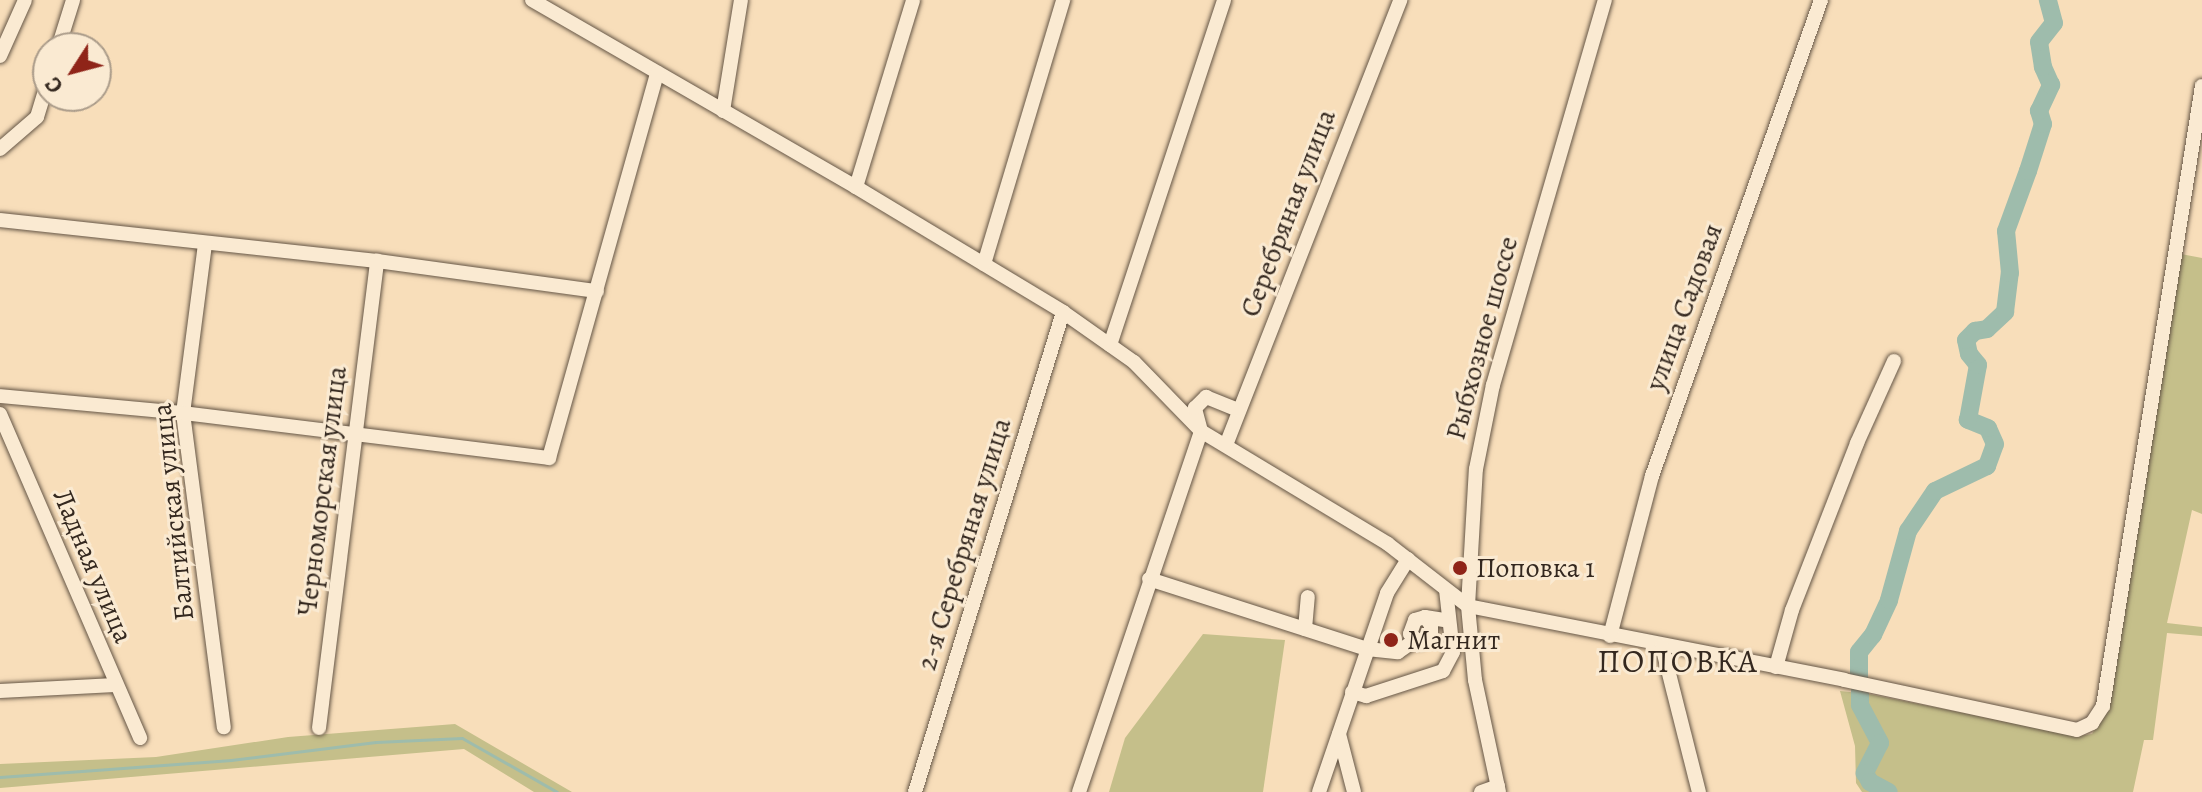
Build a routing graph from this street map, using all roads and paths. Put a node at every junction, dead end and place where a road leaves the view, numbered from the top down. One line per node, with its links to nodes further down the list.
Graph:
1 (25, 0): 12 (street)
2 (73, 0): 11 (street)
3 (532, 0): 13 (street)
4 (741, 0): 15 (street)
5 (913, 0): 18 (street)
6 (1063, 0): 22 (street)
7 (1224, 0): 25 (street)
8 (1400, 0): 28 (street, Серебряная улица)
9 (1605, 0): 38 (street, Рыбхозное шоссе)
10 (1821, 0): 41 (street, улица Садовая)
11 (63, 32)
12 (0, 56)
13 (657, 73): 15 (street); 23 (street)
14 (2202, 86): 44 (street)
15 (723, 111): 18 (street)
16 (39, 112): 17 (street)
17 (0, 149)
18 (856, 187): 22 (street)
19 (0, 220): 20 (street)
20 (205, 244): 21 (street); 29 (street, Балтийская улица)
21 (377, 261): 23 (street); 32 (street, Черноморская улица)
22 (984, 264): 24 (street)
23 (597, 291): 32 (street)
24 (1063, 312): 25 (street); 53 (street, 2-я Серебряная улица)
25 (1110, 345): 31 (street)
26 (1894, 361): 44 (street)
27 (0, 396): 29 (street)
28 (1239, 410): 31 (street); 33 (street, Серебряная улица)
29 (183, 413): 32 (street); 48 (street, Балтийская улица)
30 (0, 414): 45 (street, Ладная улица)
31 (1201, 431): 33 (street); 35 (street)
32 (354, 435): 49 (street, Черноморская улица)
33 (1226, 445): 34 (street)
34 (1408, 559): 36 (street); 43 (street)
35 (1149, 579): 40 (street); 54 (street)
36 (1446, 590): 38 (street); 39 (street)
37 (1308, 597): 40 (street)
38 (1468, 606): 41 (street); 52 (street, Рыбхозное шоссе)
39 (1449, 621): 43 (street); 47 (street)
40 (1305, 629): 43 (street)
41 (1610, 636): 42 (street)
42 (1662, 646): 44 (street); 58 (street)
43 (1367, 649): 47 (street)
44 (1776, 667)
45 (115, 685): 46 (street); 51 (street, Ладная улица)
46 (0, 691)
47 (1352, 692): 50 (street)
48 (224, 727)
49 (319, 728)
50 (1339, 733): 55 (street); 56 (street)
51 (140, 738)
52 (1499, 789): 57 (street)
53 (915, 792)
54 (1079, 792)
55 (1319, 792)
56 (1354, 792)
57 (1481, 792)
58 (1699, 792)

